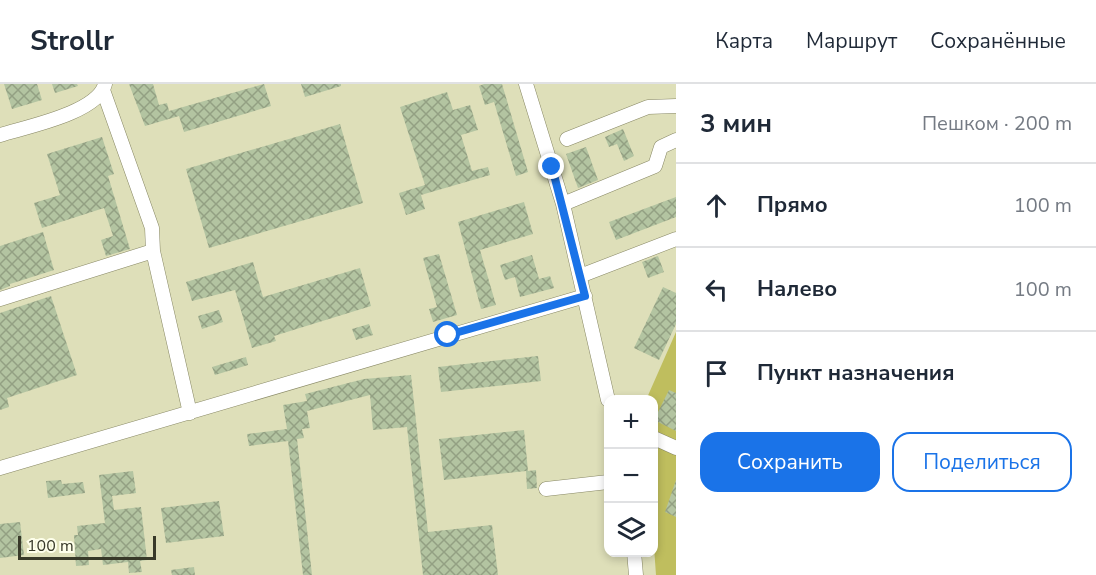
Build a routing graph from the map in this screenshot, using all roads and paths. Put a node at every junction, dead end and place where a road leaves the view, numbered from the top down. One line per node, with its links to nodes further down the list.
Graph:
1 (526, 84): 7 (street)
2 (104, 87): 4 (street); 9 (street)
3 (676, 106): 5 (street)
4 (0, 135)
5 (567, 139)
6 (676, 140): 7 (street)
7 (563, 204): 10 (street)
8 (676, 239): 10 (street)
9 (153, 251): 12 (street); 14 (street)
10 (580, 276): 11 (street)
11 (585, 296): 13 (street); 14 (street)
12 (0, 299)
13 (608, 395)
14 (190, 413): 17 (street)
15 (658, 440): 16 (street)
16 (676, 447)
17 (0, 468)
18 (604, 483): 19 (street)
19 (546, 489)
20 (634, 557): 21 (street)
21 (636, 575)

